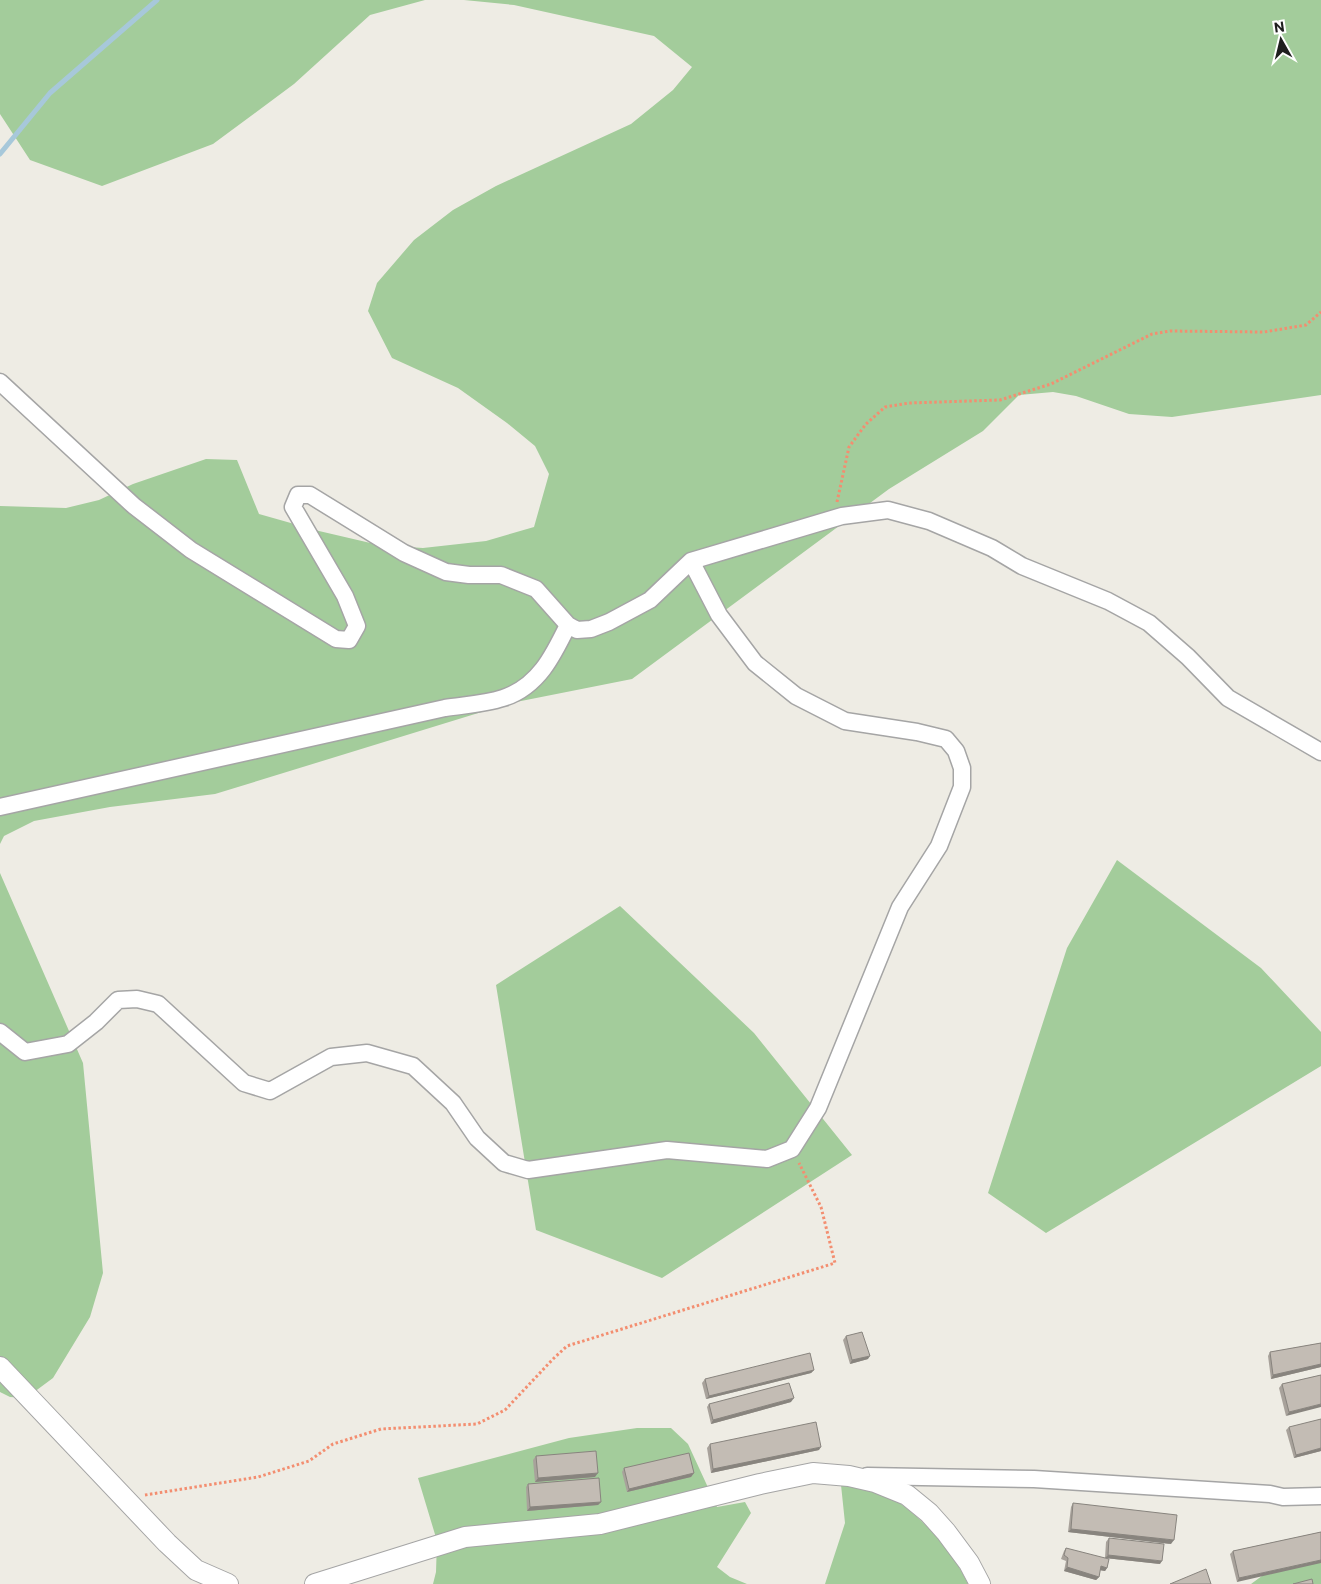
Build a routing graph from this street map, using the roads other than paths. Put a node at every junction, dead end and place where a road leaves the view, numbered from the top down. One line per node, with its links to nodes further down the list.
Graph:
1 (0, 382): 3 (street)
2 (691, 561): 3 (street); 4 (street); 6 (street)
3 (568, 625): 5 (street)
4 (1321, 752)
5 (0, 807)
6 (0, 1032)
7 (0, 1367): 10 (street)
8 (849, 1476): 9 (street); 11 (street); 12 (street)
9 (1321, 1496)
10 (228, 1584)
11 (315, 1584)
12 (980, 1584)

